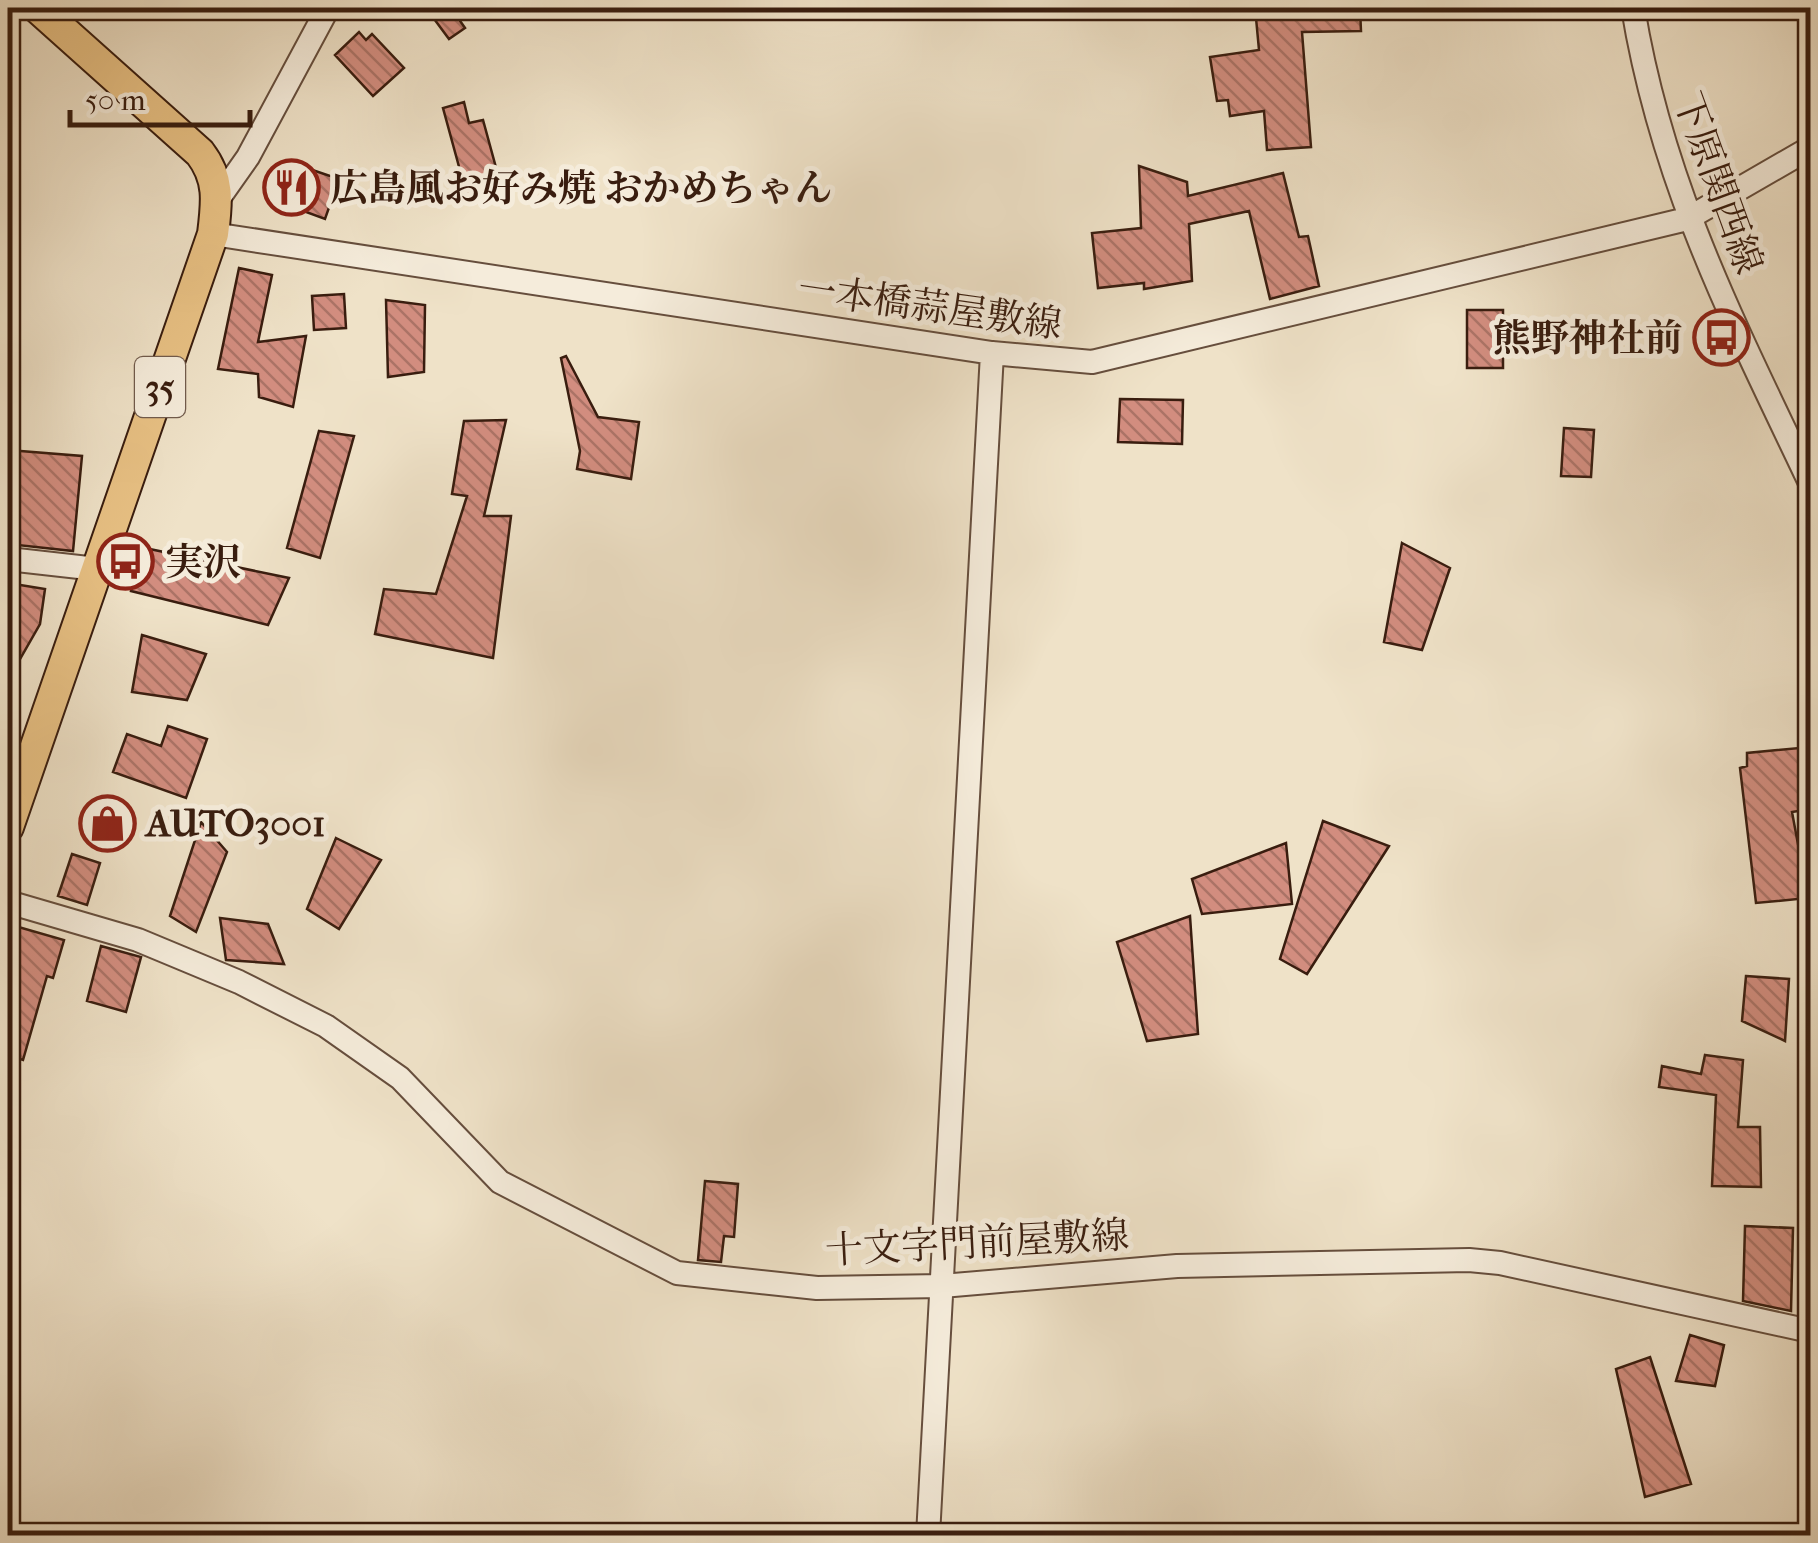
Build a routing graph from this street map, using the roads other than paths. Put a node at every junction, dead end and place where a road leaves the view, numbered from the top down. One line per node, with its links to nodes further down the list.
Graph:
1 (38, 8): 5 (main road, 35)
2 (328, 8): 5 (street)
3 (1634, 8): 6 (street, 下原関西線)
4 (1810, 148): 6 (street, 一本橋蒜屋敷線)
5 (217, 201): 7 (main road, 35)
6 (1687, 220): 8 (street, 一本橋蒜屋敷線); 9 (street, 下原関西線)
7 (213, 234): 8 (street, 一本橋蒜屋敷線); 11 (main road, 35)
8 (992, 353): 14 (street)
9 (1810, 483)
10 (8, 559): 11 (street)
11 (97, 569): 12 (main road, 35)
12 (8, 827)
13 (8, 902): 14 (street, 十文字門前屋敷線)
14 (942, 1286): 15 (street, 十文字門前屋敷線); 16 (street)
15 (1810, 1331)
16 (928, 1536)

